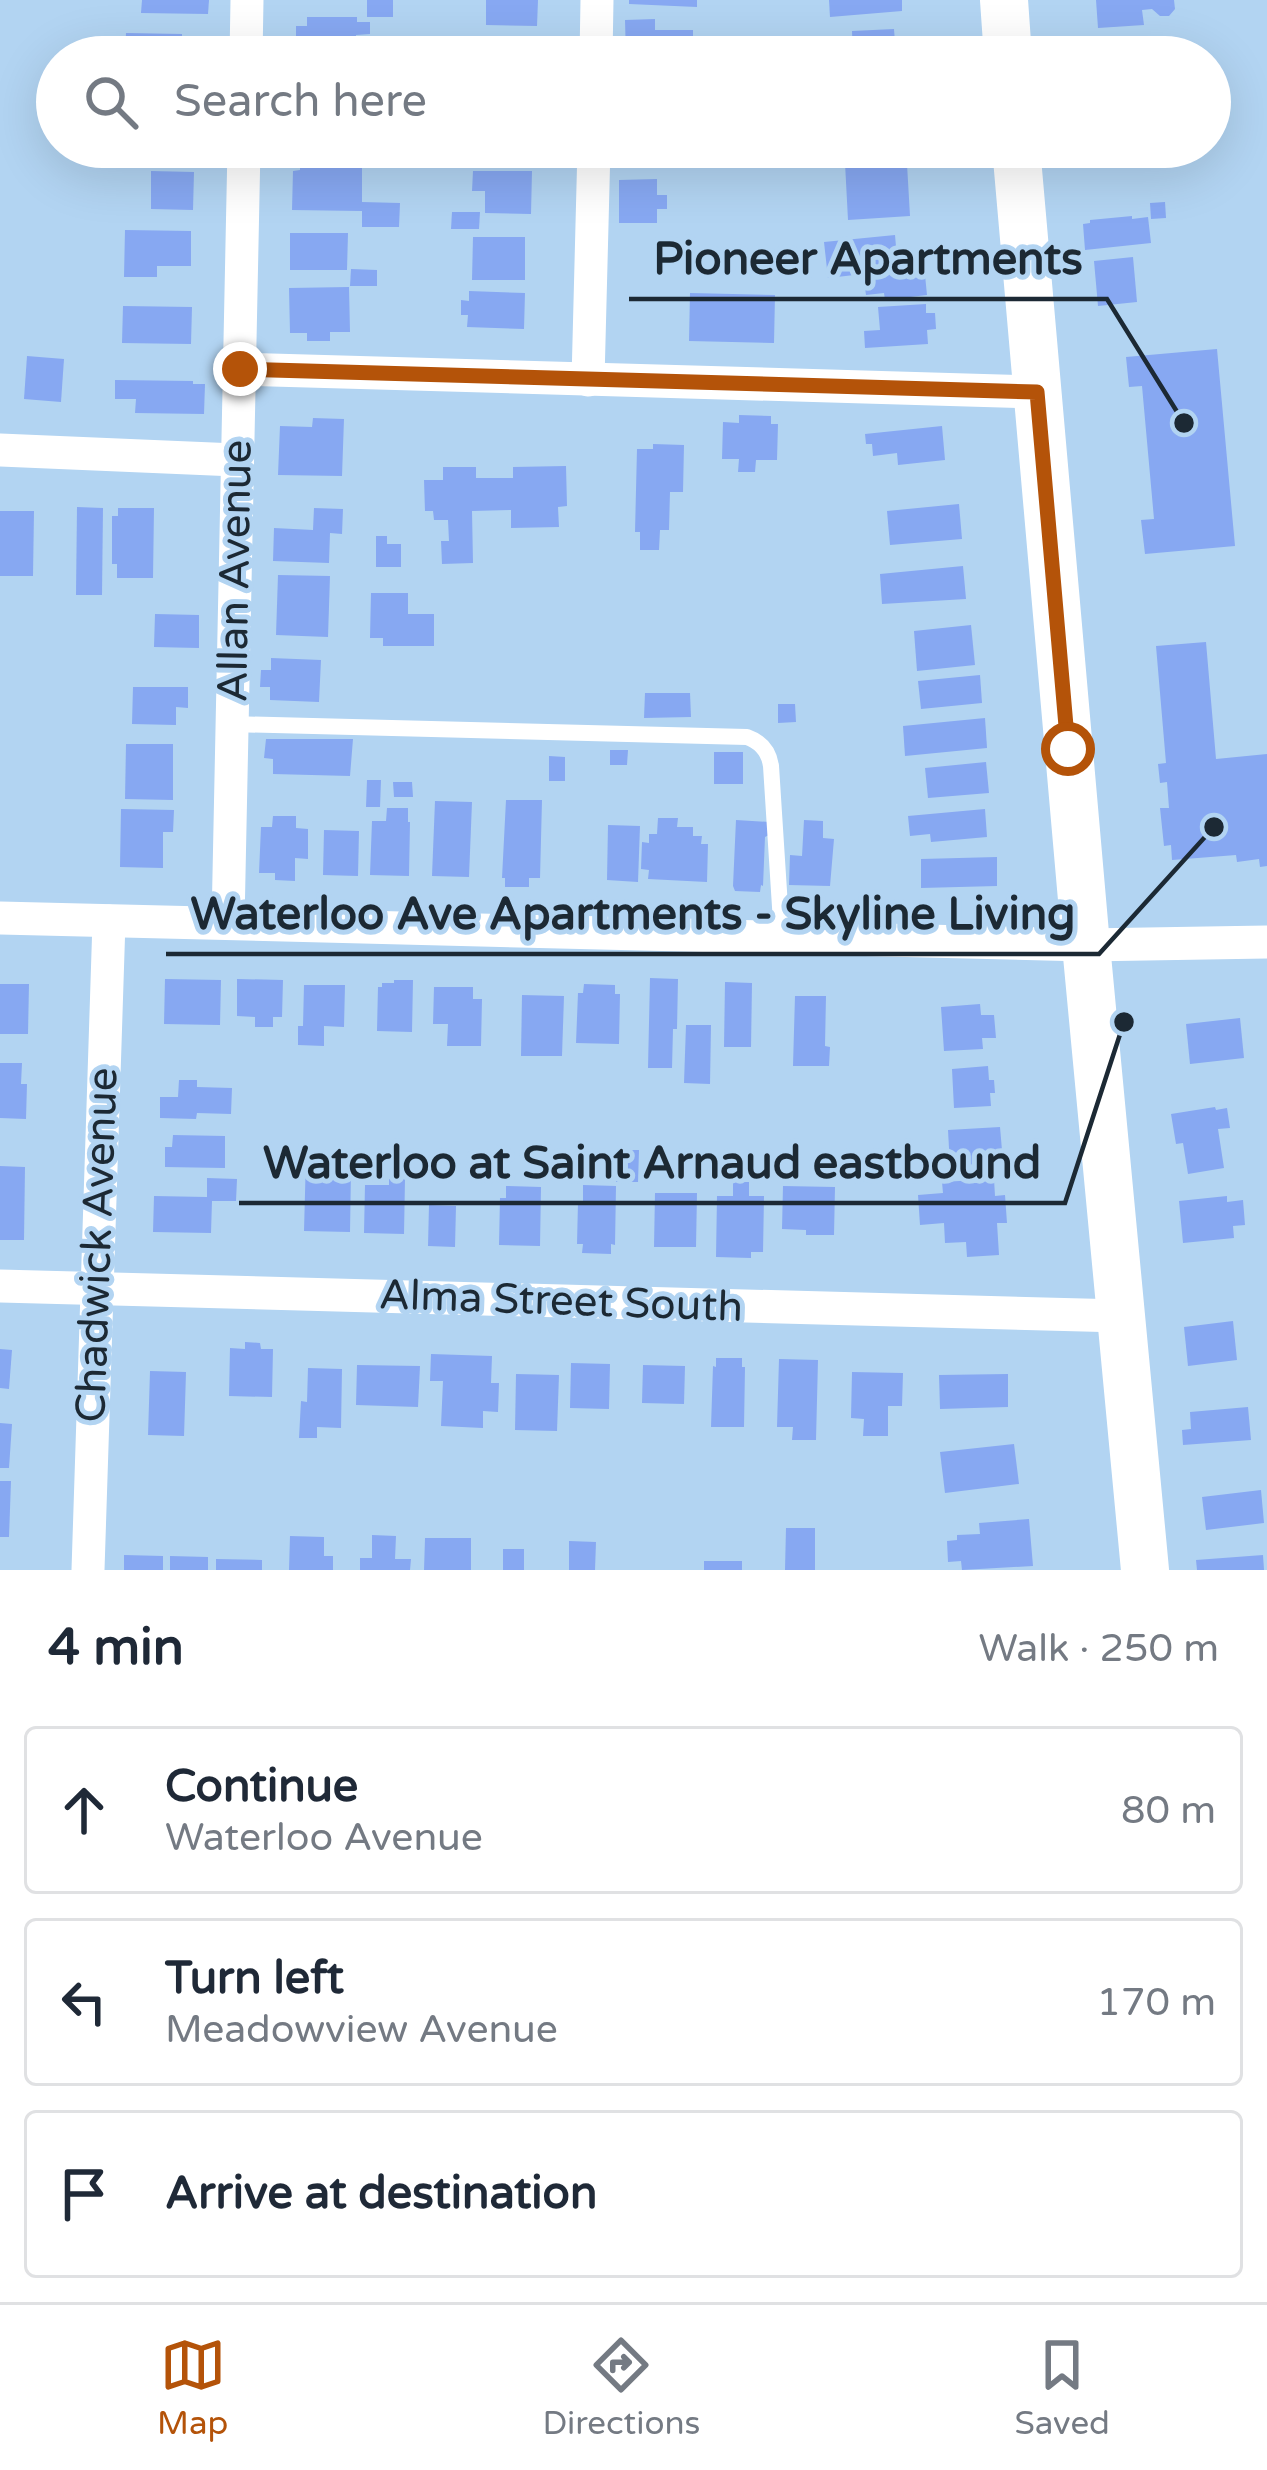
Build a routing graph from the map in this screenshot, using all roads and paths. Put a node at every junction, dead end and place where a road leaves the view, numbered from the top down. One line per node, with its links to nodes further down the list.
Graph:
1 (247, 0): 4 (street)
2 (597, 0): 5 (street)
3 (1004, 0): 6 (street)
4 (246, 36)
5 (596, 36)
6 (1007, 36)
7 (244, 168): 10 (street, Allan Avenue)
8 (593, 168): 11 (street)
9 (1018, 168): 12 (street)
10 (240, 369): 11 (street); 14 (street, Allan Avenue)
11 (588, 380): 12 (street)
12 (1037, 392): 21 (street)
13 (0, 450): 14 (street)
14 (236, 460): 15 (street, Allan Avenue)
15 (231, 724): 18 (street, Allan Avenue); 19 (lane)
16 (0, 918): 17 (street)
17 (109, 921): 18 (street); 23 (street, Chadwick Avenue)
18 (228, 923): 19 (street)
19 (782, 938): 21 (street)
20 (1267, 942): 21 (street)
21 (1086, 945): 24 (street)
22 (0, 1286): 23 (street, Alma Street South)
23 (95, 1288): 24 (street, Alma Street South); 25 (street, Chadwick Avenue)
24 (1121, 1316): 26 (street)
25 (88, 1570)
26 (1145, 1570)

